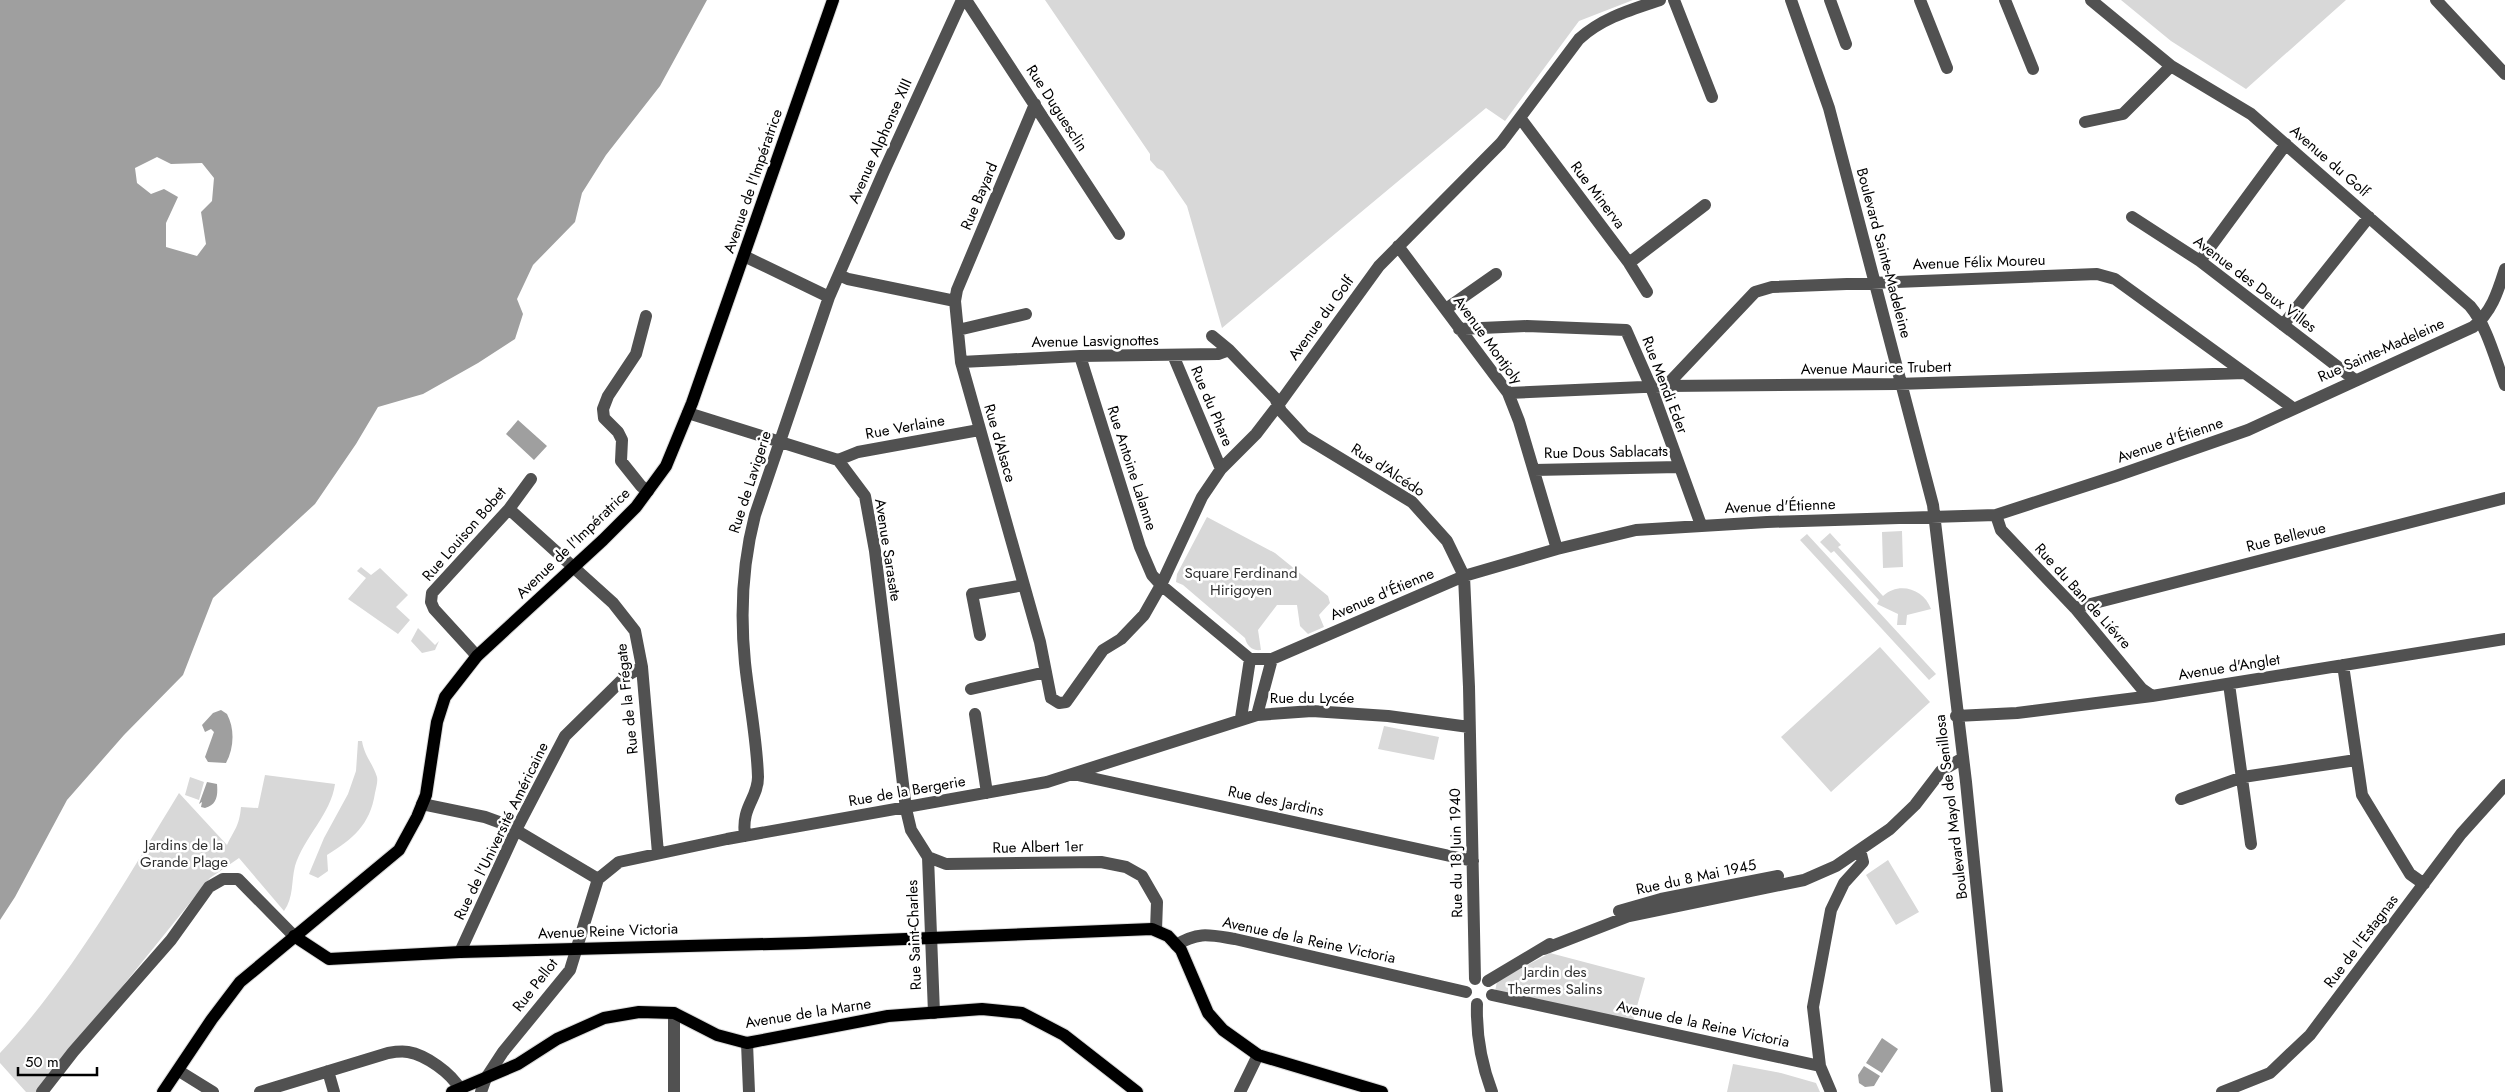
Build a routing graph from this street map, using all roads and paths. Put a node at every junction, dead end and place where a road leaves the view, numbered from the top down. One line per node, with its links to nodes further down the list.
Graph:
1 (833, 0): 27 (main road, Avenue de l'Impératrice)
2 (962, 0): 32 (street, Avenue Alphonse XIII)
3 (966, 0): 18 (street, Rue Duguesclin)
4 (1660, 0): 19 (street, Avenue du Golf)
5 (1674, 0): 17 (street)
6 (1790, 0): 33 (street, Boulevard Sainte-Madeleine)
7 (1830, 0): 12 (street)
8 (1920, 0): 14 (street)
9 (2005, 0): 15 (street)
10 (2091, 0): 13 (street, Avenue du Golf)
11 (2436, 0): 16 (street)
12 (1846, 44)
13 (2171, 66): 20 (street); 21 (street, Avenue du Golf)
14 (1947, 68)
15 (2033, 69)
16 (2505, 74)
17 (1712, 97)
18 (1035, 104): 25 (street, Rue Duguesclin); 36 (street, Rue Bayard)
19 (1521, 119): 26 (street, Avenue du Golf); 29 (street, Rue Minerva)
20 (2085, 122)
21 (2286, 144): 24 (street, Avenue du Golf); 28 (street)
22 (1705, 205): 29 (street)
23 (2132, 217): 28 (street, Avenue des Deux Villes)
24 (2369, 217): 41 (street, Avenue du Golf); 42 (street)
25 (1119, 234)
26 (1398, 246): 38 (street, Avenue Montjoly); 57 (street, Avenue du Golf)
27 (744, 256): 35 (street); 59 (main road, Avenue de l'Impératrice)
28 (2200, 261): 42 (street, Avenue des Deux Villes)
29 (1629, 263): 34 (street, Rue Minerva)
30 (2505, 269): 37 (street)
31 (1496, 274): 38 (street)
32 (839, 275): 35 (street, Avenue Alphonse XIII); 36 (street)
33 (1875, 282): 50 (street, Avenue Félix Moureu); 52 (street, Boulevard Sainte-Madeleine); 54 (street, Avenue Félix Moureu)
34 (1647, 292)
35 (829, 297): 61 (street, Rue de Lavigerie)
36 (955, 301): 44 (street, Rue d'Alsace)
37 (2500, 302): 41 (street)
38 (1446, 309): 43 (street, Avenue Montjoly)
39 (1026, 314): 44 (street)
40 (646, 316): 67 (street)
41 (2482, 320): 51 (street, Rue Sainte-Madeleine); 53 (street, Avenue du Golf)
42 (2284, 325): 51 (street, Avenue des Deux Villes)
43 (1460, 329): 55 (street, Rue Mendi Eder); 56 (street, Avenue Montjoly)
44 (958, 330): 49 (street, Rue d'Alsace)
45 (1212, 336): 46 (street)
46 (1229, 350): 47 (street, Avenue Lasvignottes); 57 (street)
47 (1173, 355): 48 (street, Avenue Lasvignottes); 64 (street, Rue du Phare)
48 (1080, 356): 49 (street, Avenue Lasvignottes); 77 (street, Rue Antoine Lalanne)
49 (961, 362): 60 (street, Rue d'Alsace)
50 (2244, 373): 52 (street, Avenue Maurice Trubert); 58 (street, Avenue Félix Moureu)
51 (2355, 380): 58 (street, Rue Sainte-Madeleine)
52 (1901, 384): 54 (street, Avenue Maurice Trubert); 71 (street, Boulevard Sainte-Madeleine)
53 (2505, 385)
54 (1666, 386): 55 (street, Avenue Maurice Trubert)
55 (1651, 387): 56 (street, Avenue Maurice Trubert); 63 (street, Rue Mendi Eder)
56 (1508, 393): 65 (street, Avenue Montjoly)
57 (1279, 404): 64 (street, Avenue du Golf); 75 (street, Rue d'Alcédo)
58 (2293, 408): 70 (street, Avenue d'Étienne)
59 (688, 413): 61 (street); 67 (main road, Avenue de l'Impératrice)
60 (979, 430): 62 (street, Rue Verlaine); 76 (street, Rue d'Alsace)
61 (781, 442): 62 (street); 106 (street, Rue de Lavigerie)
62 (838, 460): 104 (street, Avenue Sarasate)
63 (1679, 467): 65 (street, Rue Dous Sablacats); 72 (street, Rue Mendi Eder)
64 (1221, 469): 77 (street, Avenue du Golf)
65 (1534, 470): 73 (street, Avenue Montjoly)
66 (531, 479): 69 (street, Rue Louison Bobet)
67 (648, 491): 74 (main road, Avenue de l'Impératrice)
68 (2505, 498): 78 (street, Rue Bellevue)
69 (509, 509): 74 (street, Rue de la Frégate); 81 (street, Rue Louison Bobet)
70 (1996, 514): 71 (street, Avenue d'Étienne); 78 (street, Rue du Ban de Liévre)
71 (1934, 518): 72 (street, Avenue d'Étienne); 93 (street, Boulevard Mayol de Senillosa)
72 (1701, 524): 73 (street, Avenue d'Étienne)
73 (1557, 549): 75 (street, Avenue d'Étienne)
74 (573, 567): 81 (main road, Avenue de l'Impératrice); 85 (street, Rue de la Frégate)
75 (1464, 576): 83 (street, Avenue d'Étienne); 95 (street, Rue d'Alcédo)
76 (1024, 585): 79 (street); 86 (street, Rue d'Alsace)
77 (1162, 585): 82 (street, Rue Antoine Lalanne); 90 (street, Avenue du Golf)
78 (2075, 608): 89 (street, Rue du Ban de Liévre)
79 (980, 635)
80 (2505, 639): 84 (street, Avenue d'Anglet)
81 (477, 656): 103 (main road, Avenue de l'Impératrice)
82 (1250, 659): 83 (street, Avenue d'Étienne); 94 (street)
83 (1272, 659): 92 (street)
84 (2343, 665): 87 (street, Avenue d'Anglet); 97 (street)
85 (642, 668): 105 (street, Rue de l'Université Américaine); 109 (street, Rue de la Frégate)
86 (1046, 672): 88 (street); 90 (street, Rue d'Alsace)
87 (2228, 684): 89 (street, Avenue d'Anglet); 99 (street)
88 (970, 689)
89 (2152, 696): 93 (street, Avenue d'Anglet)
90 (1059, 703)
91 (975, 714): 101 (street)
92 (1257, 715): 94 (street, Rue du Lycée); 95 (street, Rue du Lycée)
93 (1956, 716): 96 (street, Boulevard Mayol de Senillosa)
94 (1241, 718): 98 (street, Rue du Lycée)
95 (1469, 727): 111 (street, Rue du 18 Juin 1940)
96 (1963, 758): 108 (street, Rue du 8 Mai 1945); 146 (street, Boulevard Mayol de Senillosa)
97 (2356, 760): 99 (street); 113 (street)
98 (1073, 774): 101 (street, Rue de la Bergerie); 111 (street, Rue des Jardins)
99 (2243, 777): 102 (street); 107 (street)
100 (2505, 785): 113 (street, Rue de l'Estagnas)
101 (987, 793): 104 (street, Rue de la Bergerie)
102 (2180, 799)
103 (422, 804): 105 (street); 115 (main road, Avenue de l'Impératrice)
104 (906, 809): 106 (street, Rue de la Bergerie); 110 (street)
105 (516, 831): 112 (street); 119 (street, Rue de l'Université Américaine)
106 (745, 836): 109 (street)
107 (2251, 844)
108 (1860, 850): 120 (street, Rue du 8 Mai 1945); 128 (street)
109 (658, 853): 112 (street)
110 (928, 857): 114 (street, Rue Albert 1er); 116 (street, Rue Saint-Charles)
111 (1473, 861): 120 (street, Rue du 18 Juin 1940)
112 (598, 879): 118 (street, Rue Pellot)
113 (2424, 884): 147 (street, Rue de l'Estagnas)
114 (1154, 930): 116 (main road); 117 (main road)
115 (294, 936): 119 (main road, Avenue Reine Victoria); 129 (main road, Avenue de l'Impératrice); 133 (street)
116 (931, 936): 118 (main road, Avenue Reine Victoria); 124 (street, Rue Saint-Charles)
117 (1176, 945): 121 (street, Avenue de la Reine Victoria); 127 (main road)
118 (577, 948): 119 (main road, Avenue Reine Victoria); 131 (street, Rue Pellot)
119 (460, 952)
120 (1481, 980): 121 (street); 122 (street)
121 (1466, 992): 123 (street)
122 (1492, 995): 123 (street); 128 (street, Avenue de la Reine Victoria)
123 (1477, 1004): 144 (street)
124 (934, 1012): 126 (main road, Avenue de la Marne); 141 (main road, Avenue de la Marne)
125 (674, 1013): 126 (main road, Avenue de la Marne); 131 (main road, Avenue de la Marne); 139 (street)
126 (747, 1042): 140 (street)
127 (1258, 1055): 142 (street); 143 (main road)
128 (1820, 1066): 145 (street)
129 (179, 1071): 134 (main road, Avenue de l'Impératrice); 135 (street)
130 (328, 1071): 132 (street); 136 (street); 137 (street)
131 (486, 1078): 132 (main road, Avenue de la Marne); 138 (street, Rue Pellot)
132 (456, 1090)
133 (42, 1092)
134 (163, 1092)
135 (212, 1092)
136 (260, 1092)
137 (334, 1092)
138 (481, 1092)
139 (674, 1092)
140 (749, 1092)
141 (1137, 1092)
142 (1240, 1092)
143 (1382, 1092)
144 (1492, 1092)
145 (1831, 1092)
146 (1997, 1092)
147 (2222, 1092)

